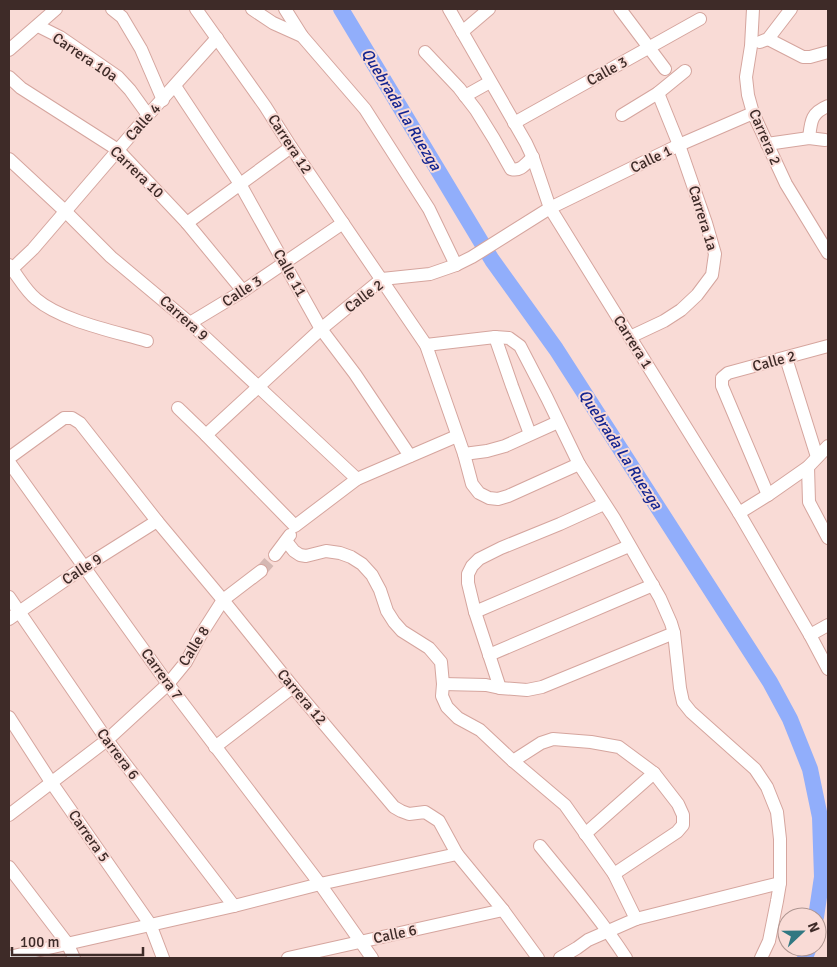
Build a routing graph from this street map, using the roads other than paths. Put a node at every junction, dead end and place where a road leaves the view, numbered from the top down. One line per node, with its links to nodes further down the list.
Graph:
1 (56, 9): 12 (street)
2 (112, 9): 29 (street)
3 (196, 9): 15 (street, Carrera 12)
4 (252, 9): 14 (street)
5 (285, 9): 14 (street)
6 (450, 9): 13 (street, Carrera 1)
7 (489, 9): 13 (street)
8 (753, 9): 17 (street, Carrera 2)
9 (791, 9): 16 (street)
10 (624, 10): 18 (street)
11 (700, 19): 18 (street, Calle 3)
12 (38, 26): 19 (street); 32 (street, Carrera 10a)
13 (462, 32): 25 (street, Carrera 1)
14 (302, 36): 50 (street)
15 (217, 38): 26 (street, Calle 4); 39 (street, Carrera 12)
16 (768, 40): 17 (street); 21 (street)
17 (751, 46): 31 (street, Carrera 2)
18 (649, 47): 22 (street); 34 (street, Calle 3)
19 (9, 50)
20 (425, 52): 28 (street)
21 (828, 52)
22 (664, 69)
23 (685, 71): 27 (street)
24 (9, 78): 40 (street, Carrera 10)
25 (490, 82): 28 (street); 34 (street, Carrera 1)
26 (175, 86): 29 (street, Calle 4); 43 (street, Calle 11)
27 (658, 93): 33 (street); 38 (street, Carrera 1a)
28 (465, 96): 41 (street)
29 (163, 100): 32 (street, Calle 4)
30 (828, 106): 35 (street)
31 (753, 113): 37 (street, Carrera 2); 38 (street, Calle 1)
32 (148, 115): 40 (street, Calle 4)
33 (622, 115)
34 (514, 123): 41 (street, Carrera 1)
35 (810, 138): 36 (street); 37 (street)
36 (825, 140)
37 (767, 144): 48 (street, Carrera 2)
38 (679, 145): 44 (street, Calle 1); 57 (street, Carrera 1a)
39 (291, 147): 43 (street); 47 (street, Carrera 12)
40 (118, 150): 45 (street, Calle 4); 46 (street, Carrera 10)
41 (533, 157): 44 (street, Carrera 1)
42 (9, 159): 45 (street, Carrera 9)
43 (240, 184): 46 (street); 49 (street, Calle 11)
44 (550, 208): 50 (street, Calle 2); 57 (street, Carrera 1)
45 (66, 212): 51 (street, Calle 4); 54 (street, Carrera 9)
46 (187, 223): 53 (street, Carrera 10)
47 (343, 223): 49 (street, Calle 3); 52 (street, Carrera 12)
48 (828, 253)
49 (285, 262): 53 (street, Calle 3); 55 (street, Calle 11)
50 (456, 265): 52 (street, Calle 2)
51 (10, 267): 58 (street)
52 (382, 279): 55 (street, Calle 2); 59 (street, Carrera 12)
53 (243, 291): 54 (street, Calle 3)
54 (190, 324): 62 (street, Carrera 9)
55 (321, 329): 62 (street, Calle 2); 70 (street, Calle 11)
56 (495, 336): 59 (street); 64 (street); 65 (street)
57 (630, 337): 79 (street, Carrera 1)
58 (147, 341)
59 (426, 345): 67 (street, Carrera 12)
60 (828, 346): 61 (street, Calle 2)
61 (786, 358): 71 (street); 77 (street, Calle 2)
62 (258, 386): 66 (street, Calle 2); 76 (street, Carrera 9)
63 (178, 408): 66 (street)
64 (558, 422): 65 (street); 74 (street)
65 (530, 434): 69 (street)
66 (206, 435): 81 (street)
67 (457, 436): 69 (street, Carrera 12); 70 (street)
68 (828, 446): 71 (street)
69 (464, 454): 74 (street, Carrera 12)
70 (410, 456): 76 (street)
71 (817, 457): 75 (street)
72 (9, 458): 80 (street, Carrera 12)
73 (9, 462): 86 (street, Carrera 7)
74 (579, 464): 78 (street)
75 (808, 467): 77 (street); 82 (street)
76 (357, 479): 81 (street)
77 (768, 496): 79 (street)
78 (604, 504): 84 (street); 91 (street)
79 (739, 513): 95 (street, Carrera 1)
80 (157, 521): 86 (street, Calle 9); 90 (street, Carrera 12)
81 (295, 526): 83 (street)
82 (828, 538)
83 (286, 541): 85 (street); 99 (street)
84 (629, 546): 88 (street); 91 (street)
85 (275, 555)
86 (84, 567): 92 (street, Calle 9); 98 (street, Carrera 7)
87 (261, 572): 90 (street, Calle 8)
88 (653, 585): 94 (street); 96 (street)
89 (9, 597): 92 (street, Carrera 6)
90 (223, 600): 98 (street, Calle 8); 100 (street, Carrera 12)
91 (475, 612): 96 (street)
92 (14, 615): 103 (street, Carrera 6)
93 (828, 625): 95 (street)
94 (674, 633): 101 (street); 114 (street)
95 (810, 635): 97 (street, Carrera 1)
96 (489, 655): 101 (street)
97 (828, 669)
98 (168, 684): 103 (street, Calle 8); 104 (street, Carrera 7)
99 (443, 684): 101 (street); 105 (street)
100 (293, 687): 104 (street); 111 (street, Carrera 12)
101 (500, 688)
102 (9, 717): 107 (street, Carrera 5)
103 (107, 740): 107 (street, Calle 8); 116 (street, Carrera 6)
104 (215, 747): 115 (street, Carrera 7)
105 (514, 761): 106 (street); 109 (street)
106 (654, 773): 109 (street); 113 (street)
107 (51, 782): 108 (street, Calle 8); 119 (street, Carrera 5)
108 (9, 815)
109 (585, 834): 113 (street)
110 (540, 846): 120 (street)
111 (457, 854): 115 (street); 117 (street, Carrera 12)
112 (9, 867): 122 (street)
113 (614, 874): 118 (street)
114 (780, 883): 118 (street); 132 (street)
115 (320, 884): 116 (street); 121 (street, Carrera 7)
116 (234, 906): 119 (street)
117 (503, 910): 121 (street, Calle 6); 129 (street, Carrera 12)
118 (636, 918): 120 (street)
119 (150, 924): 122 (street); 126 (street, Carrera 5)
120 (608, 931): 130 (street); 131 (street)
121 (360, 941): 123 (street, Calle 6); 128 (street, Carrera 7)
122 (68, 943): 124 (street); 125 (street)
123 (315, 955): 127 (street, Calle 6)
124 (9, 957)
125 (74, 958)
126 (163, 958)
127 (288, 958)
128 (372, 958)
129 (538, 958)
130 (560, 958)
131 (626, 958)
132 (762, 958)

